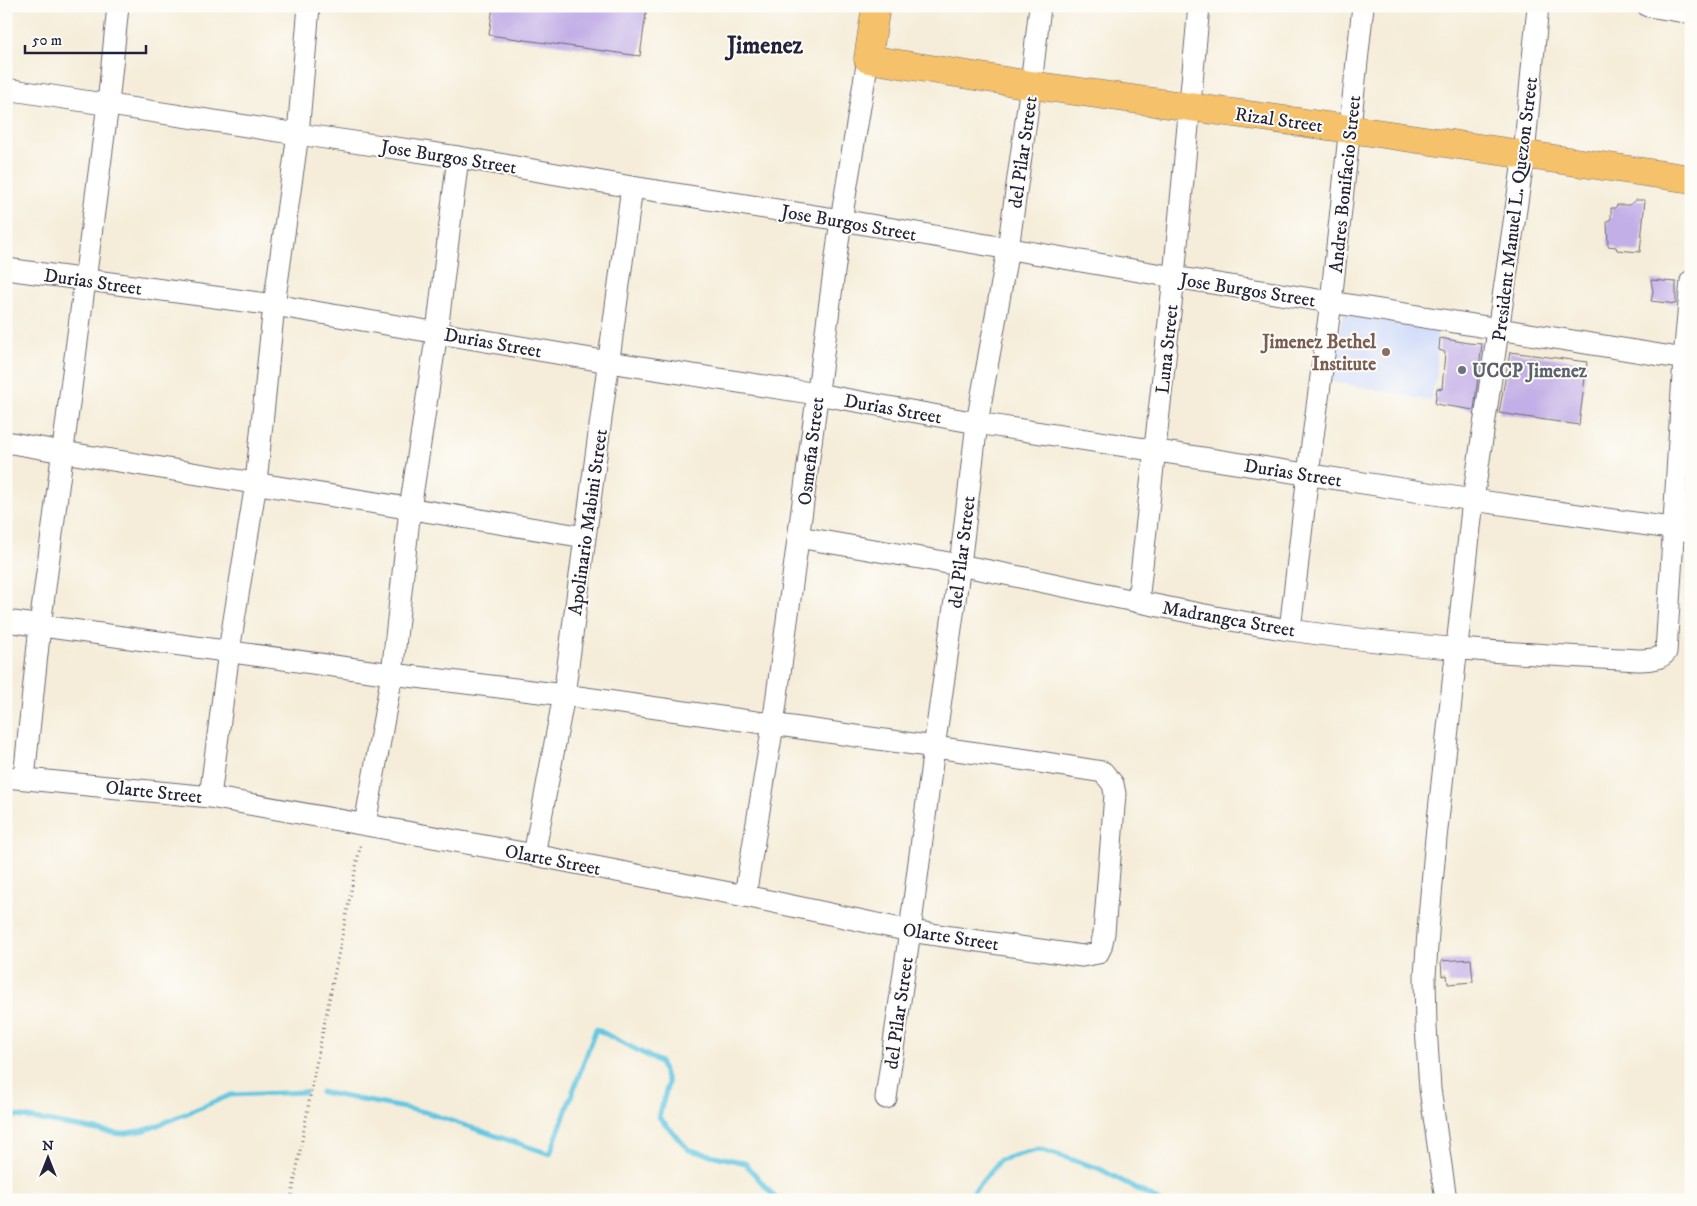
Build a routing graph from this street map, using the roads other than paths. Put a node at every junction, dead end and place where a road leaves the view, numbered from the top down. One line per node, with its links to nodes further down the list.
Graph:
1 (118, 6): 13 (street)
2 (309, 6): 16 (street)
3 (876, 6): 10 (main road, Osmeña Street)
4 (1040, 6): 11 (street, del Pilar Street)
5 (1199, 6): 14 (street, Luna Street)
6 (1363, 6): 15 (street, Andres Bonifacio Street)
7 (1538, 6): 17 (street, President Manuel L. Quezon Street)
8 (1648, 6): 9 (street)
9 (1691, 13)
10 (868, 59): 11 (main road, Rizal Street); 21 (street, Osmeña Street)
11 (1031, 85): 14 (main road, Rizal Street); 22 (street, del Pilar Street)
12 (6, 88): 13 (street, Jose Burgos Street)
13 (108, 104): 16 (street, Jose Burgos Street); 25 (street)
14 (1190, 107): 15 (main road, Rizal Street); 24 (street, Luna Street)
15 (1349, 129): 17 (main road, Rizal Street); 27 (street, Andres Bonifacio Street)
16 (298, 134): 18 (street, Jose Burgos Street); 28 (street)
17 (1524, 155): 19 (main road, Rizal Street); 29 (street, President Manuel L. Quezon Street)
18 (458, 156): 20 (street, Jose Burgos Street); 30 (street)
19 (1691, 179)
20 (632, 187): 21 (street, Jose Burgos Street); 32 (street, Apolinario Mabini Street)
21 (841, 220): 22 (street, Jose Burgos Street); 33 (street, Osmeña Street)
22 (1008, 249): 24 (street, Jose Burgos Street); 34 (street, del Pilar Street)
23 (6, 269): 25 (street, Durias Street)
24 (1174, 277): 27 (street, Jose Burgos Street); 36 (street, Luna Street)
25 (85, 280): 28 (street, Durias Street); 37 (street)
26 (1691, 281): 31 (street)
27 (1331, 302): 29 (street, Jose Burgos Street); 38 (street, Andres Bonifacio Street)
28 (274, 305): 30 (street, Durias Street); 39 (street)
29 (1499, 330): 31 (street, Jose Burgos Street); 40 (street, President Manuel L. Quezon Street)
30 (437, 332): 32 (street, Durias Street); 41 (street)
31 (1687, 360): 42 (street)
32 (609, 362): 33 (street, Durias Street); 43 (street, Apolinario Mabini Street)
33 (818, 394): 34 (street, Durias Street); 44 (street, Osmeña Street)
34 (977, 423): 36 (street, Durias Street); 45 (street, del Pilar Street)
35 (6, 442): 37 (street)
36 (1155, 451): 38 (street, Durias Street); 46 (street, Luna Street)
37 (63, 452): 39 (street); 48 (street)
38 (1308, 474): 40 (street, Durias Street); 49 (street, Andres Bonifacio Street)
39 (256, 483): 41 (street); 51 (street)
40 (1473, 500): 42 (street, Durias Street); 50 (street, President Manuel L. Quezon Street)
41 (410, 509): 43 (street); 52 (street)
42 (1682, 530): 50 (street, Madrangca Street)
43 (585, 538): 53 (street, Apolinario Mabini Street)
44 (800, 538): 45 (street, Madrangca Street); 54 (street, Osmeña Street)
45 (960, 565): 46 (street, Madrangca Street); 55 (street, del Pilar Street)
46 (1138, 602): 49 (street, Madrangca Street)
47 (6, 621): 48 (street)
48 (40, 626): 51 (street); 56 (street)
49 (1290, 630): 50 (street, Madrangca Street)
50 (1458, 649): 63 (street, President Manuel L. Quezon Street)
51 (229, 651): 52 (street); 57 (street)
52 (392, 674): 53 (street); 58 (street)
53 (564, 695): 54 (street); 59 (street, Apolinario Mabini Street)
54 (774, 725): 55 (street); 60 (street, Osmeña Street)
55 (934, 748): 61 (street, del Pilar Street); 61 (street, Olarte Street)
56 (15, 778): 57 (street, Olarte Street)
57 (210, 797): 58 (street, Olarte Street)
58 (365, 824): 59 (street, Olarte Street)
59 (534, 855): 60 (street, Olarte Street)
60 (745, 896): 61 (street, Olarte Street)
61 (910, 931): 62 (street, del Pilar Street)
62 (886, 1098)
63 (1446, 1200)

